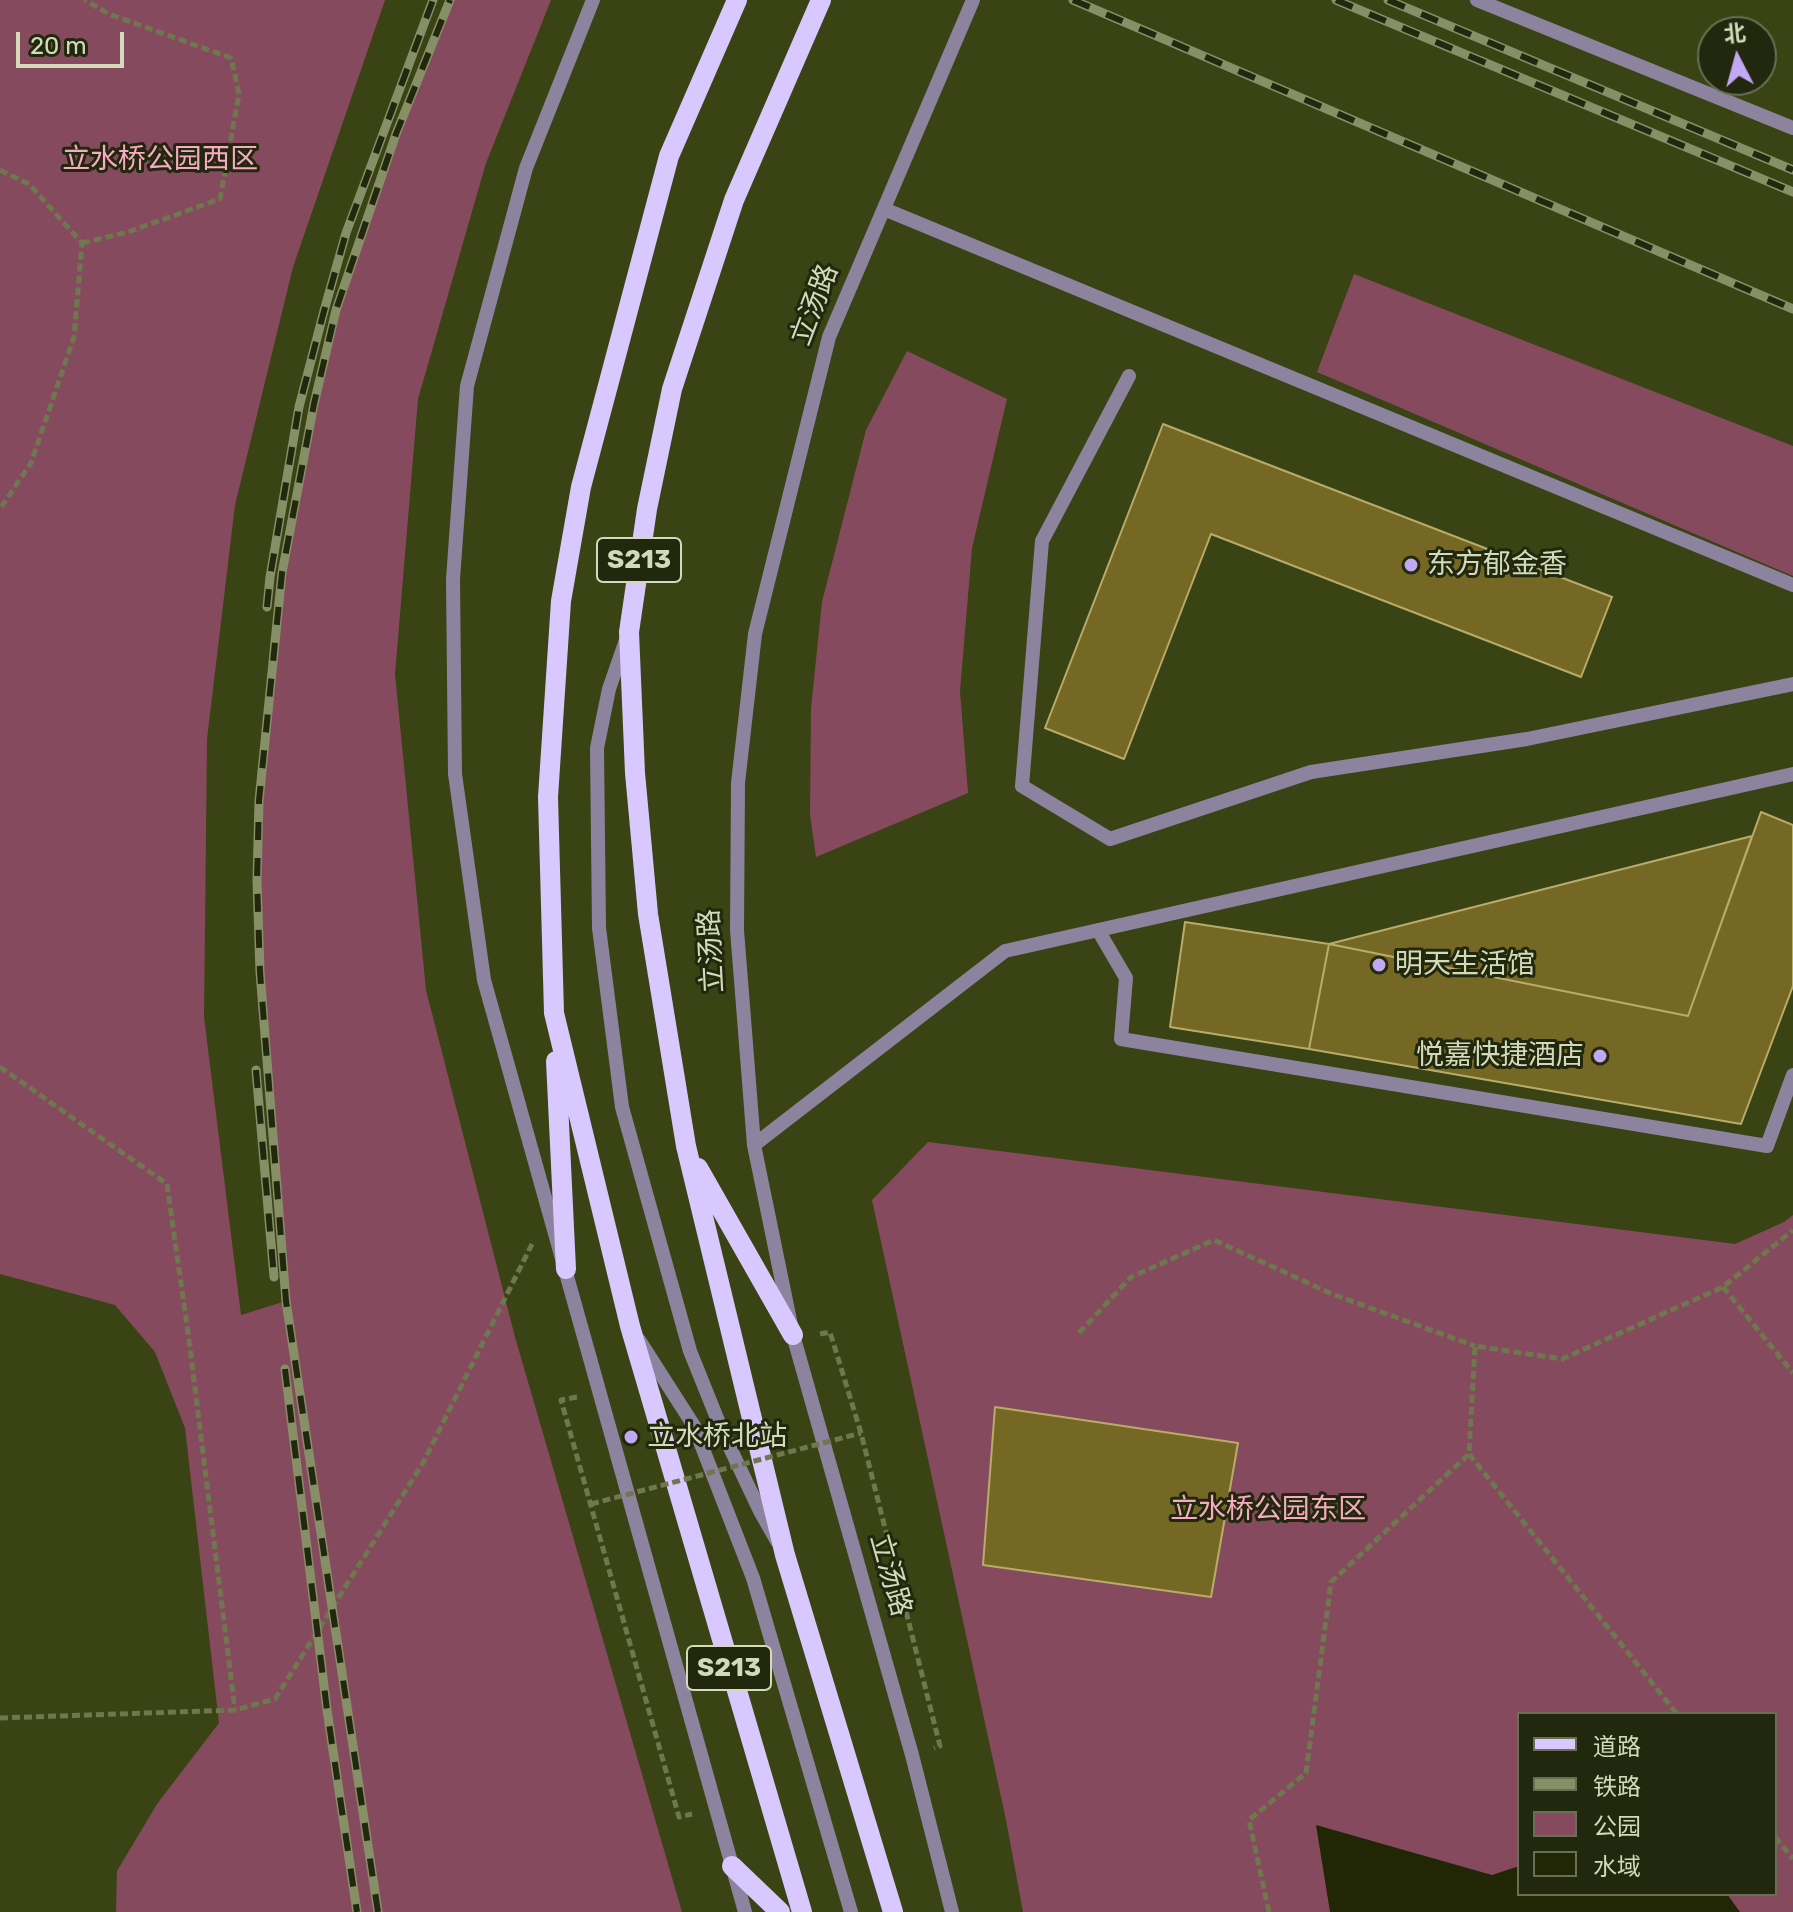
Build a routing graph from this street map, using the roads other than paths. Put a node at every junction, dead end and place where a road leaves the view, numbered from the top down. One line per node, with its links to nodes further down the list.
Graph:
1 (593, 0): 18 (street, S213)
2 (737, 0): 14 (main road, S213)
3 (821, 0): 10 (main road, 立汤路 / S213)
4 (973, 0): 7 (street, 立汤路)
5 (1477, 0): 6 (street)
6 (1793, 128)
7 (884, 209): 9 (street); 16 (street, 立汤路)
8 (1129, 376): 11 (street)
9 (1793, 585)
10 (629, 632): 17 (main road, 立汤路 / S213); 21 (street)
11 (1793, 684)
12 (1793, 774): 13 (street)
13 (1098, 930): 15 (street); 16 (street)
14 (554, 1013): 18 (main road); 19 (main road, S213)
15 (1793, 1075)
16 (754, 1145): 20 (street, 立汤路)
17 (686, 1146): 20 (main road); 21 (main road, 立汤路 / S213)
18 (566, 1269): 22 (street, S213)
19 (630, 1326): 25 (main road, S213); 26 (street)
20 (793, 1335): 28 (street, 立汤路)
21 (785, 1555): 27 (main road, 立汤路 / S213)
22 (732, 1866): 23 (street, S213); 24 (main road)
23 (745, 1912)
24 (780, 1912)
25 (802, 1912)
26 (851, 1912)
27 (893, 1912)
28 (952, 1912)

